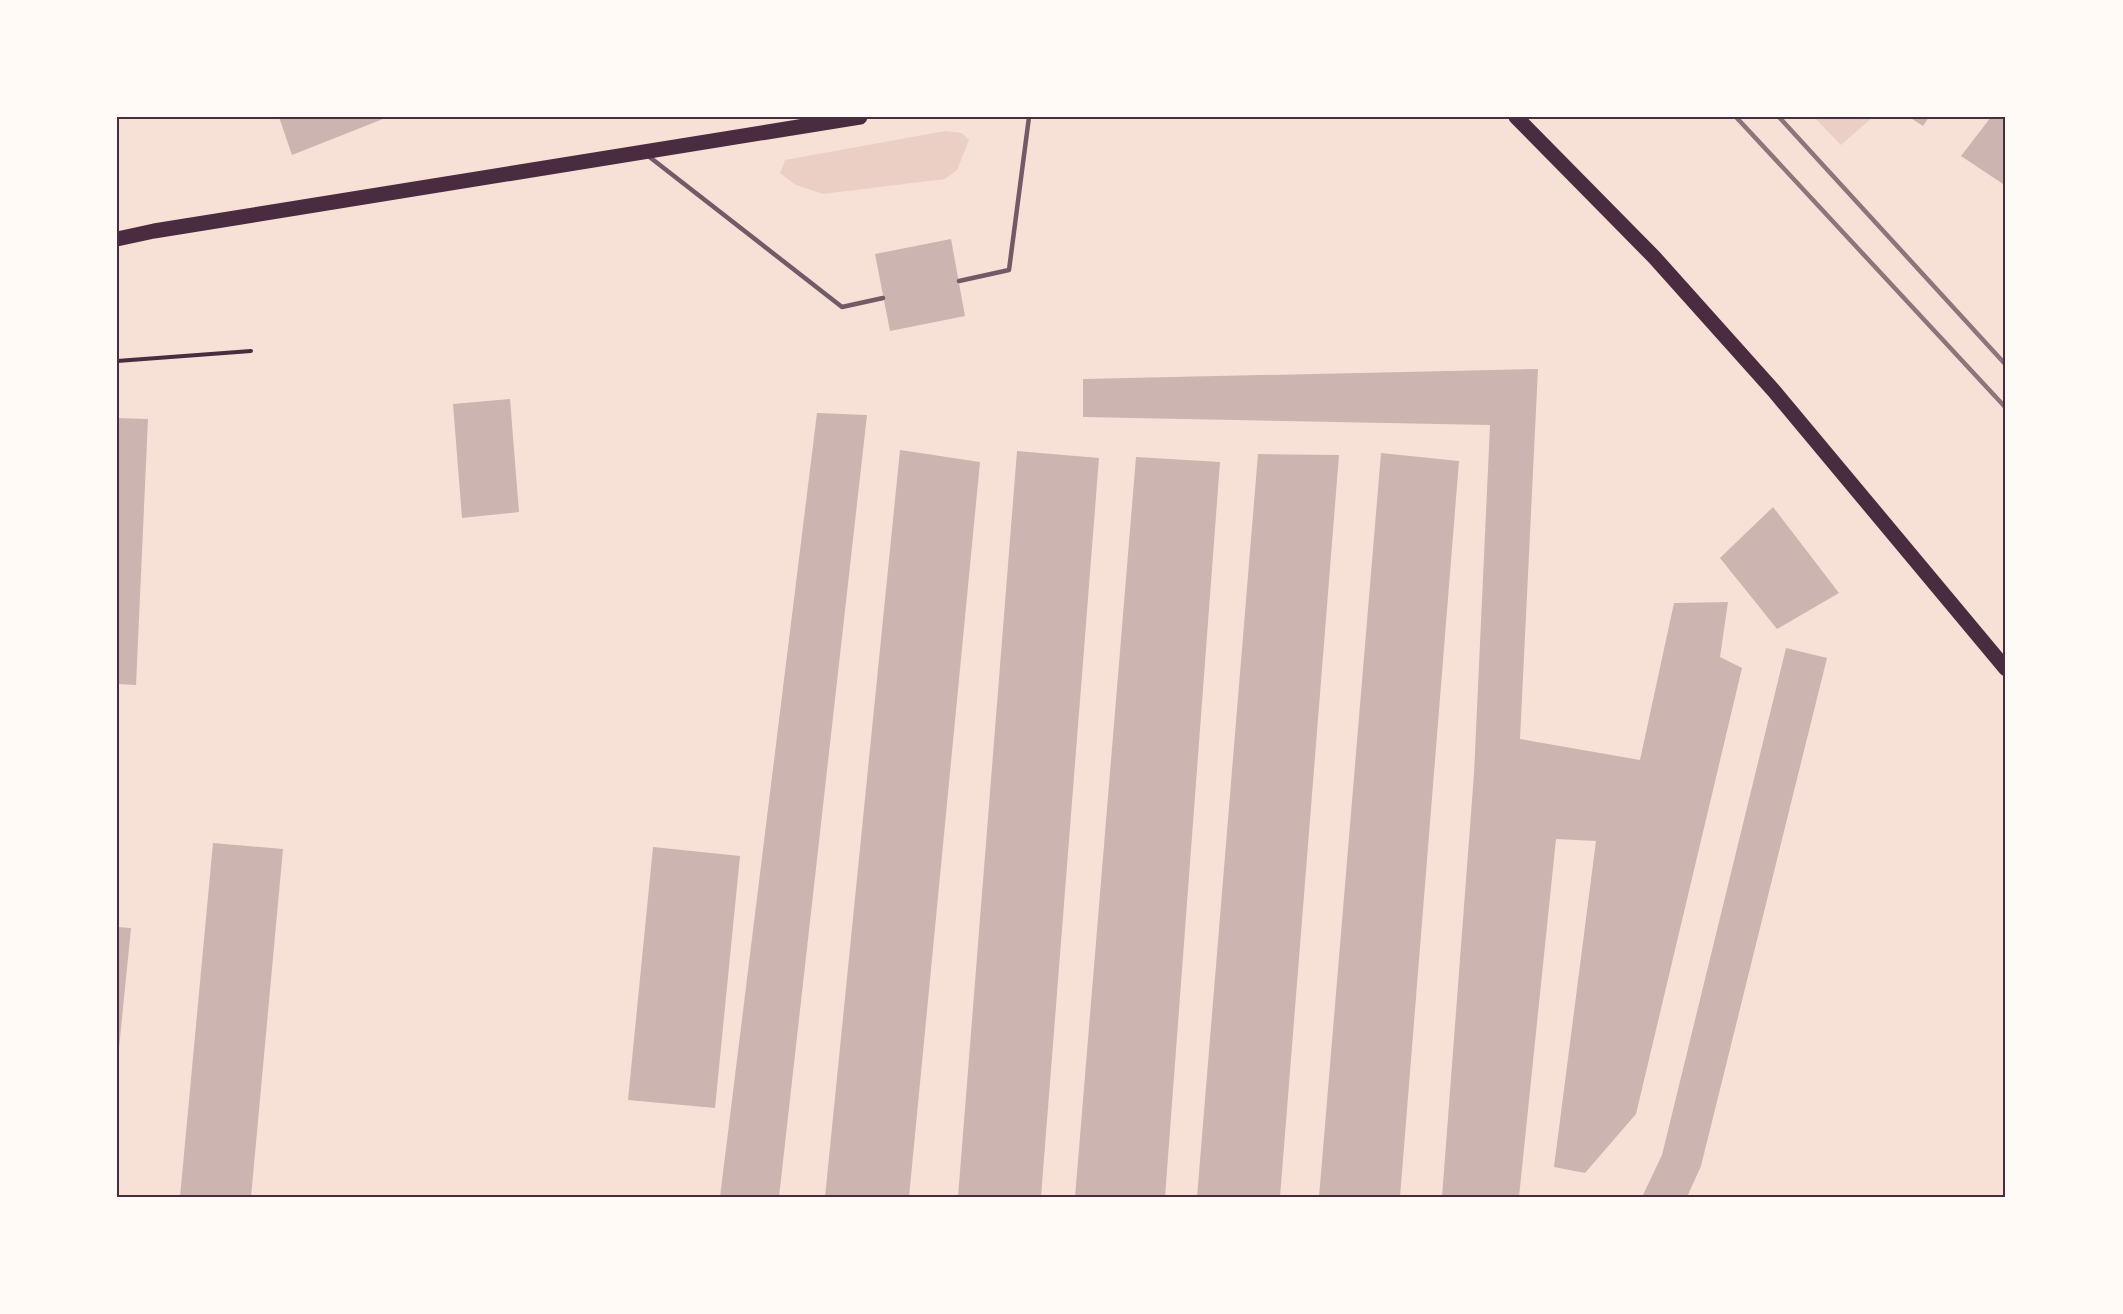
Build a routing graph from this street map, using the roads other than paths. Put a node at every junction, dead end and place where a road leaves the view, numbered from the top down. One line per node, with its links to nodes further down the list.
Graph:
1 (860, 117): 4 (main road)
2 (1029, 117): 6 (lane)
3 (1516, 117): 8 (main road)
4 (643, 152): 5 (main road); 7 (lane)
5 (117, 239)
6 (958, 281)
7 (883, 298)
8 (2006, 669)

